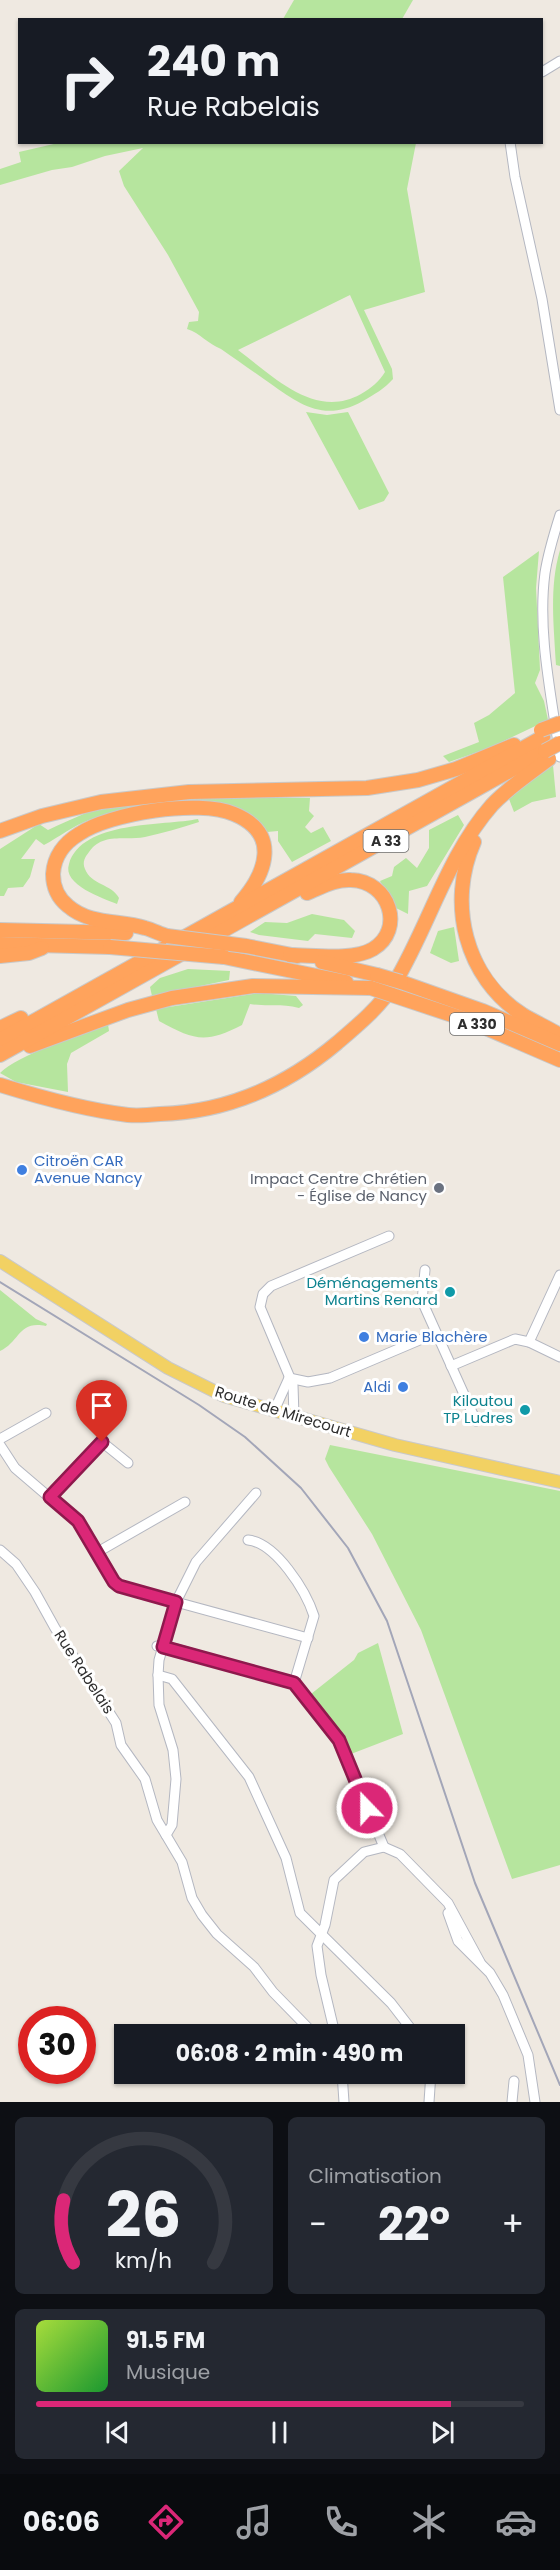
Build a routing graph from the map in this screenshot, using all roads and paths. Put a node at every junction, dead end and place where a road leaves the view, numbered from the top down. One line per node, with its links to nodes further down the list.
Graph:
1 (560, 61): 2 (street)
2 (543, 71)
3 (510, 144): 5 (street)
4 (560, 355): 5 (street)
5 (554, 360): 7 (street)
6 (560, 369): 7 (street)
7 (554, 381): 8 (street)
8 (560, 410)
9 (560, 515): 13 (street)
10 (560, 725): 11 (highway, A 33)
11 (542, 733): 15 (highway); 16 (highway, A 33)
12 (560, 743): 13 (highway, A 33, bridge)
13 (553, 755): 14 (highway); 17 (highway, A 33)
14 (492, 805): 27 (highway); 32 (highway)
15 (0, 831)
16 (237, 907): 19 (highway); 25 (highway, A 33)
17 (226, 929): 22 (highway); 30 (highway, A 33)
18 (0, 930): 19 (highway)
19 (140, 931): 22 (highway, A 330, bridge)
20 (0, 944): 21 (highway, A 330)
21 (51, 944): 23 (highway); 24 (highway, A 330, bridge)
22 (290, 955): 29 (highway, A 330, bridge)
23 (0, 956)
24 (371, 988): 30 (highway); 31 (highway, A 330, bridge)
25 (78, 995): 26 (highway); 28 (highway, A 33)
26 (0, 1028)
27 (560, 1035)
28 (0, 1040)
29 (560, 1044)
30 (0, 1056)
31 (560, 1060)
32 (1, 1086)
33 (389, 1236): 41 (street)
34 (0, 1261): 42 (main road, Route de Mirecourt)
35 (425, 1270): 37 (street)
36 (560, 1275): 38 (street)
37 (436, 1333): 40 (street); 41 (street)
38 (530, 1342): 39 (street); 40 (street)
39 (560, 1357)
40 (451, 1366): 45 (street)
41 (289, 1378): 42 (street); 44 (street)
42 (274, 1411): 44 (main road, Route de Mirecourt)
43 (46, 1413): 46 (street)
44 (294, 1417): 49 (main road, Route de Mirecourt)
45 (476, 1421)
46 (0, 1439)
47 (0, 1445): 51 (street)
48 (128, 1463): 51 (street)
49 (560, 1482)
50 (256, 1493): 56 (street)
51 (50, 1497): 55 (street)
52 (185, 1502): 55 (street)
53 (248, 1540): 57 (street)
54 (0, 1550): 61 (street, Rue Rabelais)
55 (96, 1553): 56 (street)
56 (176, 1602): 57 (street); 58 (street)
57 (308, 1638): 60 (street)
58 (160, 1646): 59 (street); 60 (street)
59 (158, 1675): 61 (street); 63 (street)
60 (294, 1683): 62 (street)
61 (166, 1835): 64 (street, Rue Rabelais)
62 (384, 1847): 63 (street); 73 (street)
63 (321, 1935): 65 (street); 66 (street)
64 (304, 2024)
65 (333, 2024)
66 (407, 2024)
67 (514, 2081): 72 (street)
68 (343, 2084): 70 (street)
69 (430, 2084): 71 (street)
70 (344, 2102)
71 (429, 2102)
72 (512, 2102)
73 (535, 2102)

